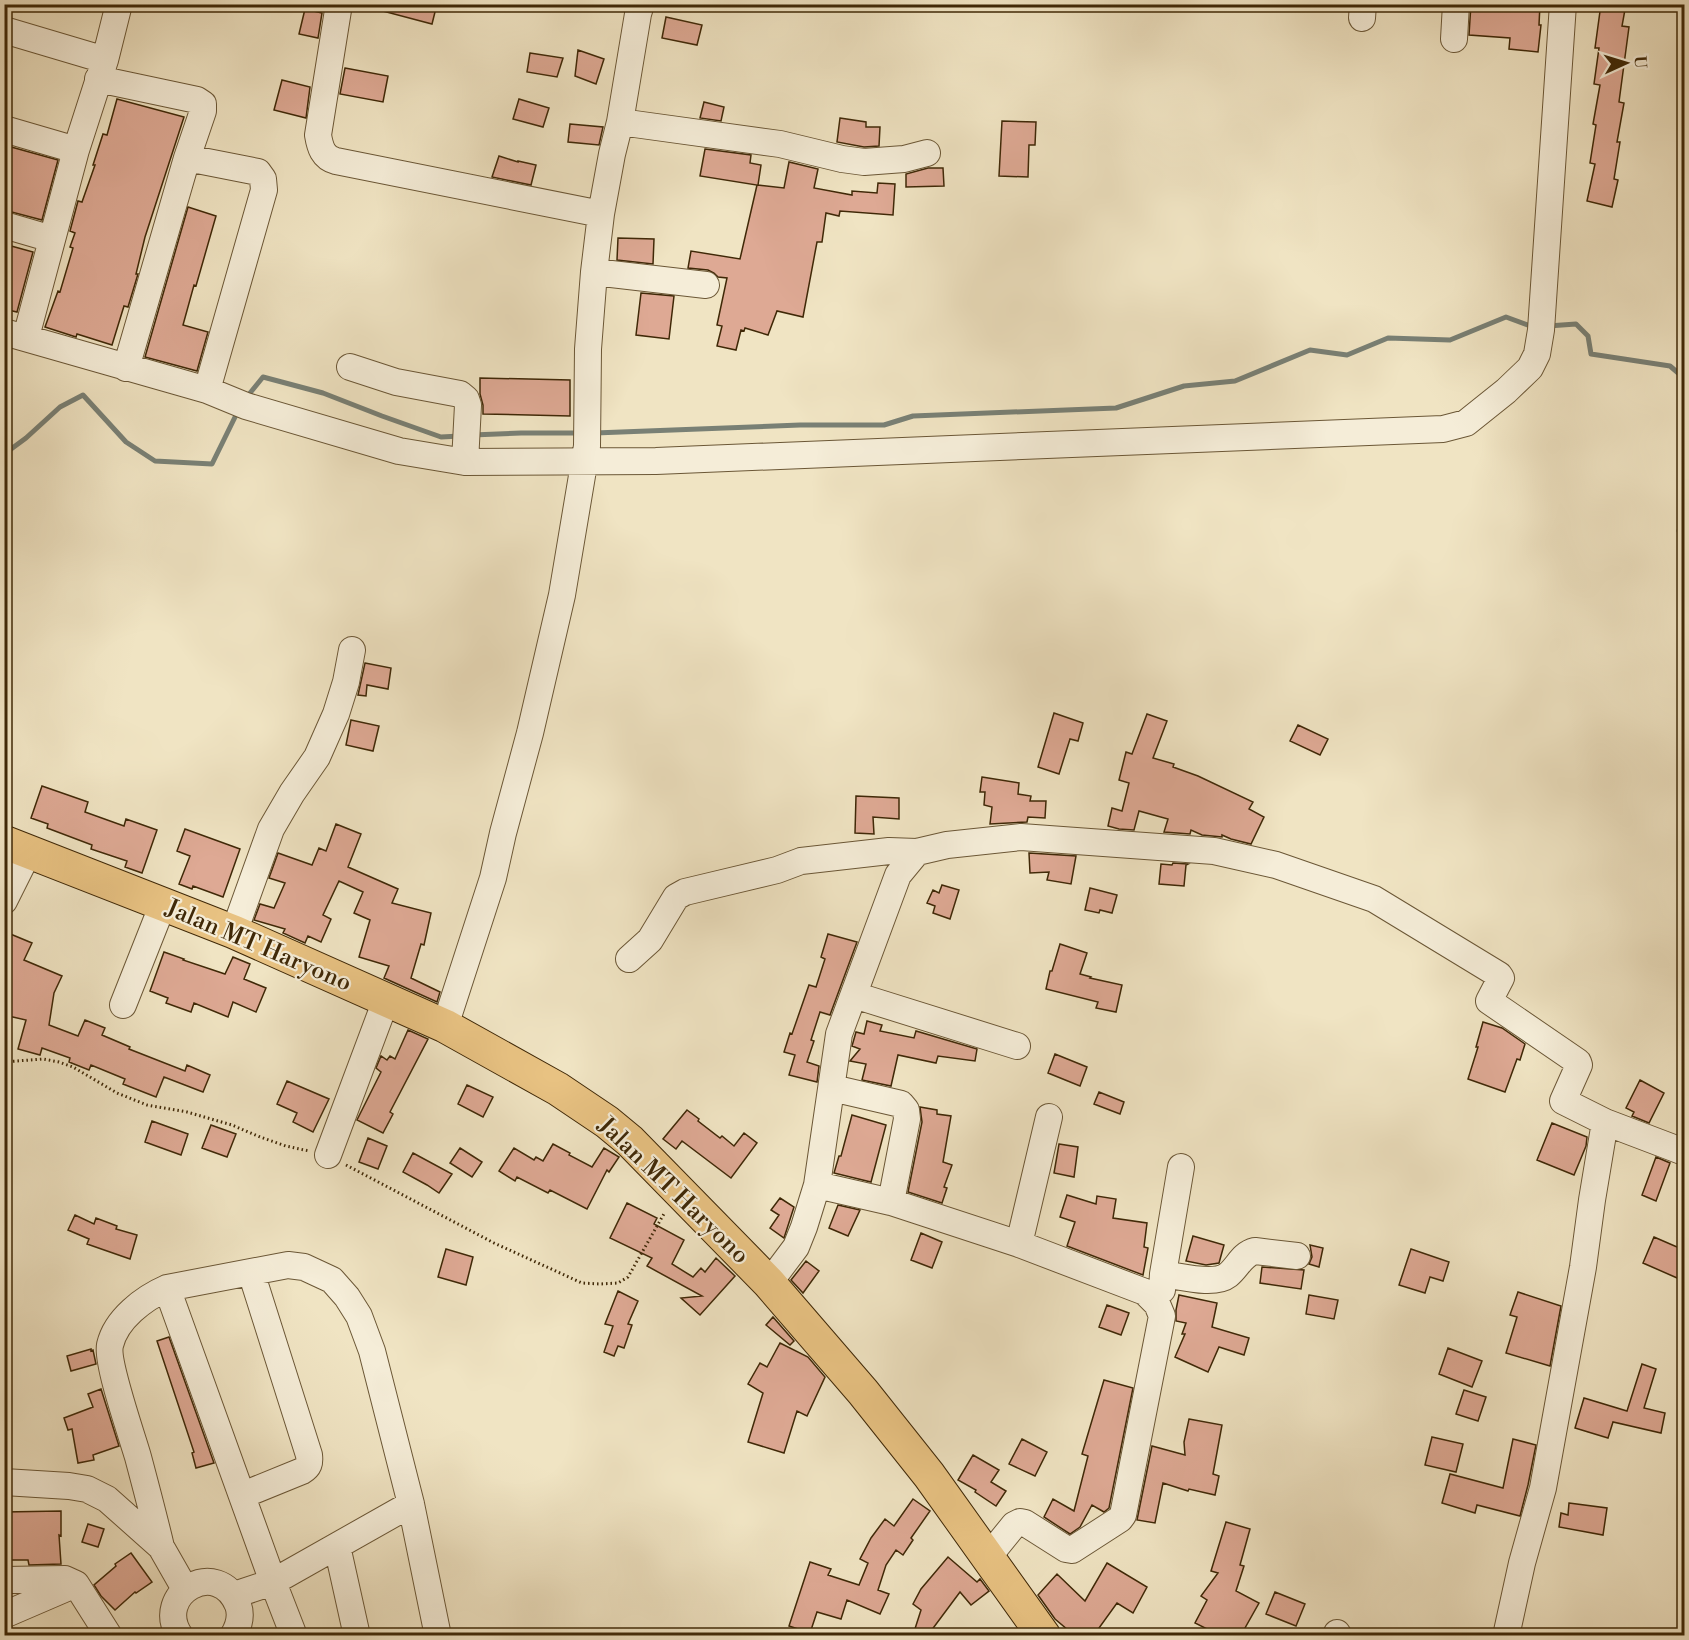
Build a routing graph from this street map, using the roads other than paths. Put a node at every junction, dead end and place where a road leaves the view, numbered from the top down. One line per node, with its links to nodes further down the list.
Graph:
1 (119, 4): 8 (street)
2 (339, 4): 14 (street)
3 (641, 4): 9 (street)
4 (1456, 4): 7 (street)
5 (1563, 4): 23 (street)
6 (4, 30): 8 (street)
7 (1454, 39)
8 (102, 70): 11 (street); 13 (street)
9 (620, 122): 12 (street); 14 (street)
10 (4, 129): 11 (street)
11 (76, 150): 16 (street)
12 (927, 153)
13 (187, 158): 21 (street); 22 (street)
14 (601, 214): 17 (street)
15 (4, 225): 16 (street)
16 (52, 239): 19 (street)
17 (594, 272): 18 (street); 23 (street)
18 (706, 285)
19 (15, 334): 21 (street)
20 (350, 367): 24 (street)
21 (126, 368): 22 (street)
22 (207, 390): 24 (street)
23 (587, 443): 24 (street); 35 (street)
24 (465, 457)
25 (352, 650): 30 (street)
26 (16, 847): 28 (street); 29 (main road, Jalan MT Haryono)
27 (917, 852): 31 (street); 32 (street); 39 (street)
28 (4, 901)
29 (163, 904): 30 (main road, Jalan MT Haryono); 34 (street)
30 (234, 932): 33 (main road, Jalan MT Haryono)
31 (629, 959)
32 (854, 995): 36 (street); 37 (street)
33 (386, 1000): 35 (main road, Jalan MT Haryono); 41 (street)
34 (123, 1005)
35 (445, 1026): 49 (main road, Jalan MT Haryono)
36 (1017, 1046)
37 (832, 1088): 43 (street); 44 (street)
38 (1049, 1117): 45 (street)
39 (1605, 1122): 40 (street); 71 (street)
40 (1684, 1152)
41 (328, 1155)
42 (1181, 1167): 48 (street)
43 (817, 1185): 44 (street); 49 (street)
44 (891, 1202): 45 (street)
45 (1019, 1244): 51 (street)
46 (1297, 1256): 48 (street)
47 (251, 1272): 50 (street); 53 (street); 54 (street)
48 (1163, 1274): 51 (street)
49 (769, 1283): 57 (main road, Jalan MT Haryono)
50 (167, 1288): 53 (street); 56 (street)
51 (1160, 1311): 57 (street)
52 (4, 1482): 56 (street)
53 (243, 1495): 59 (street)
54 (411, 1504): 55 (street); 69 (street)
55 (337, 1546): 59 (street); 68 (street)
56 (161, 1547): 61 (street)
57 (988, 1557): 70 (main road, Jalan MT Haryono)
58 (4, 1580): 60 (street)
59 (273, 1582): 62 (street); 67 (street)
60 (76, 1584): 63 (street); 64 (street)
61 (185, 1589): 62 (street); 65 (street)
62 (234, 1595): 66 (street)
63 (4, 1615)
64 (109, 1635)
65 (177, 1635)
66 (233, 1635)
67 (294, 1635)
68 (357, 1635)
69 (438, 1635)
70 (1044, 1635)
71 (1506, 1635)

